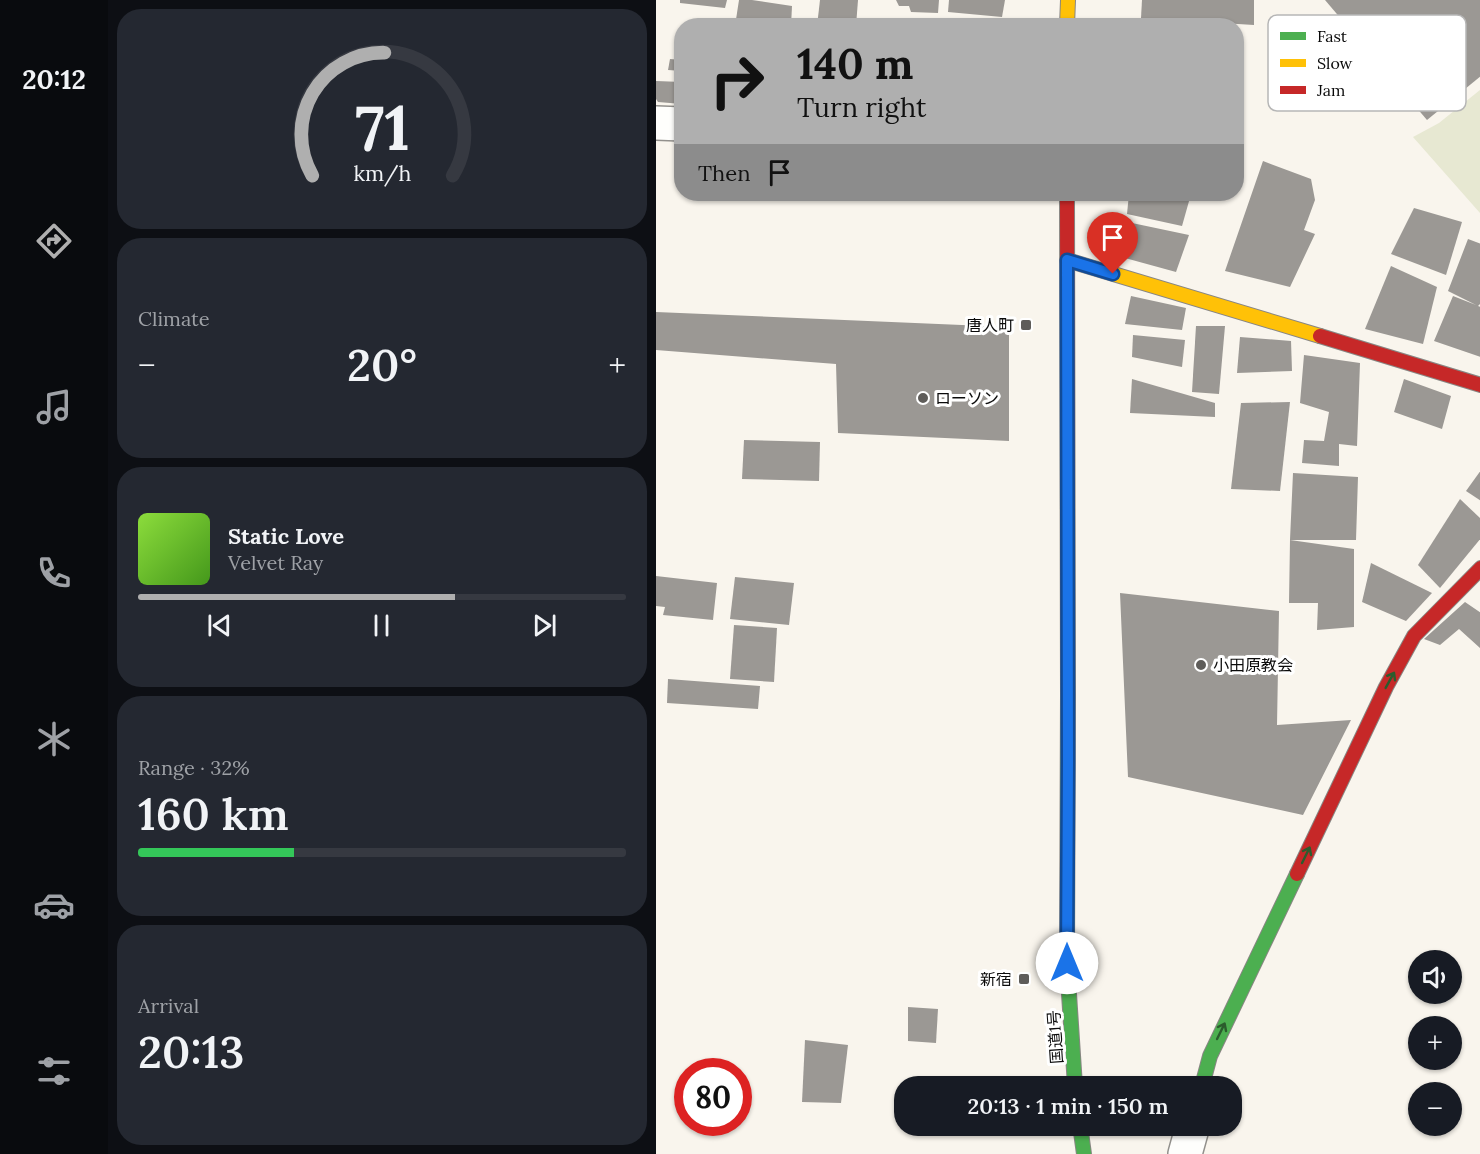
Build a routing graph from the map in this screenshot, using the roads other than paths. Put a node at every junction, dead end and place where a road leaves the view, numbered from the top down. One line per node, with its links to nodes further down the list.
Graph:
1 (1068, 0): 2 (main road)
2 (1067, 18)
3 (656, 123): 4 (street)
4 (674, 124)
5 (1067, 201): 6 (main road, 国道1号)
6 (1067, 260): 7 (main road); 9 (main road, 国道1号)
7 (1481, 385)
8 (1481, 568): 10 (main road, one-way to 8)
9 (1074, 1076)
10 (1205, 1076)
11 (1082, 1136): 13 (main road)
12 (1190, 1136): 14 (street)
13 (1084, 1154)
14 (1185, 1154)

